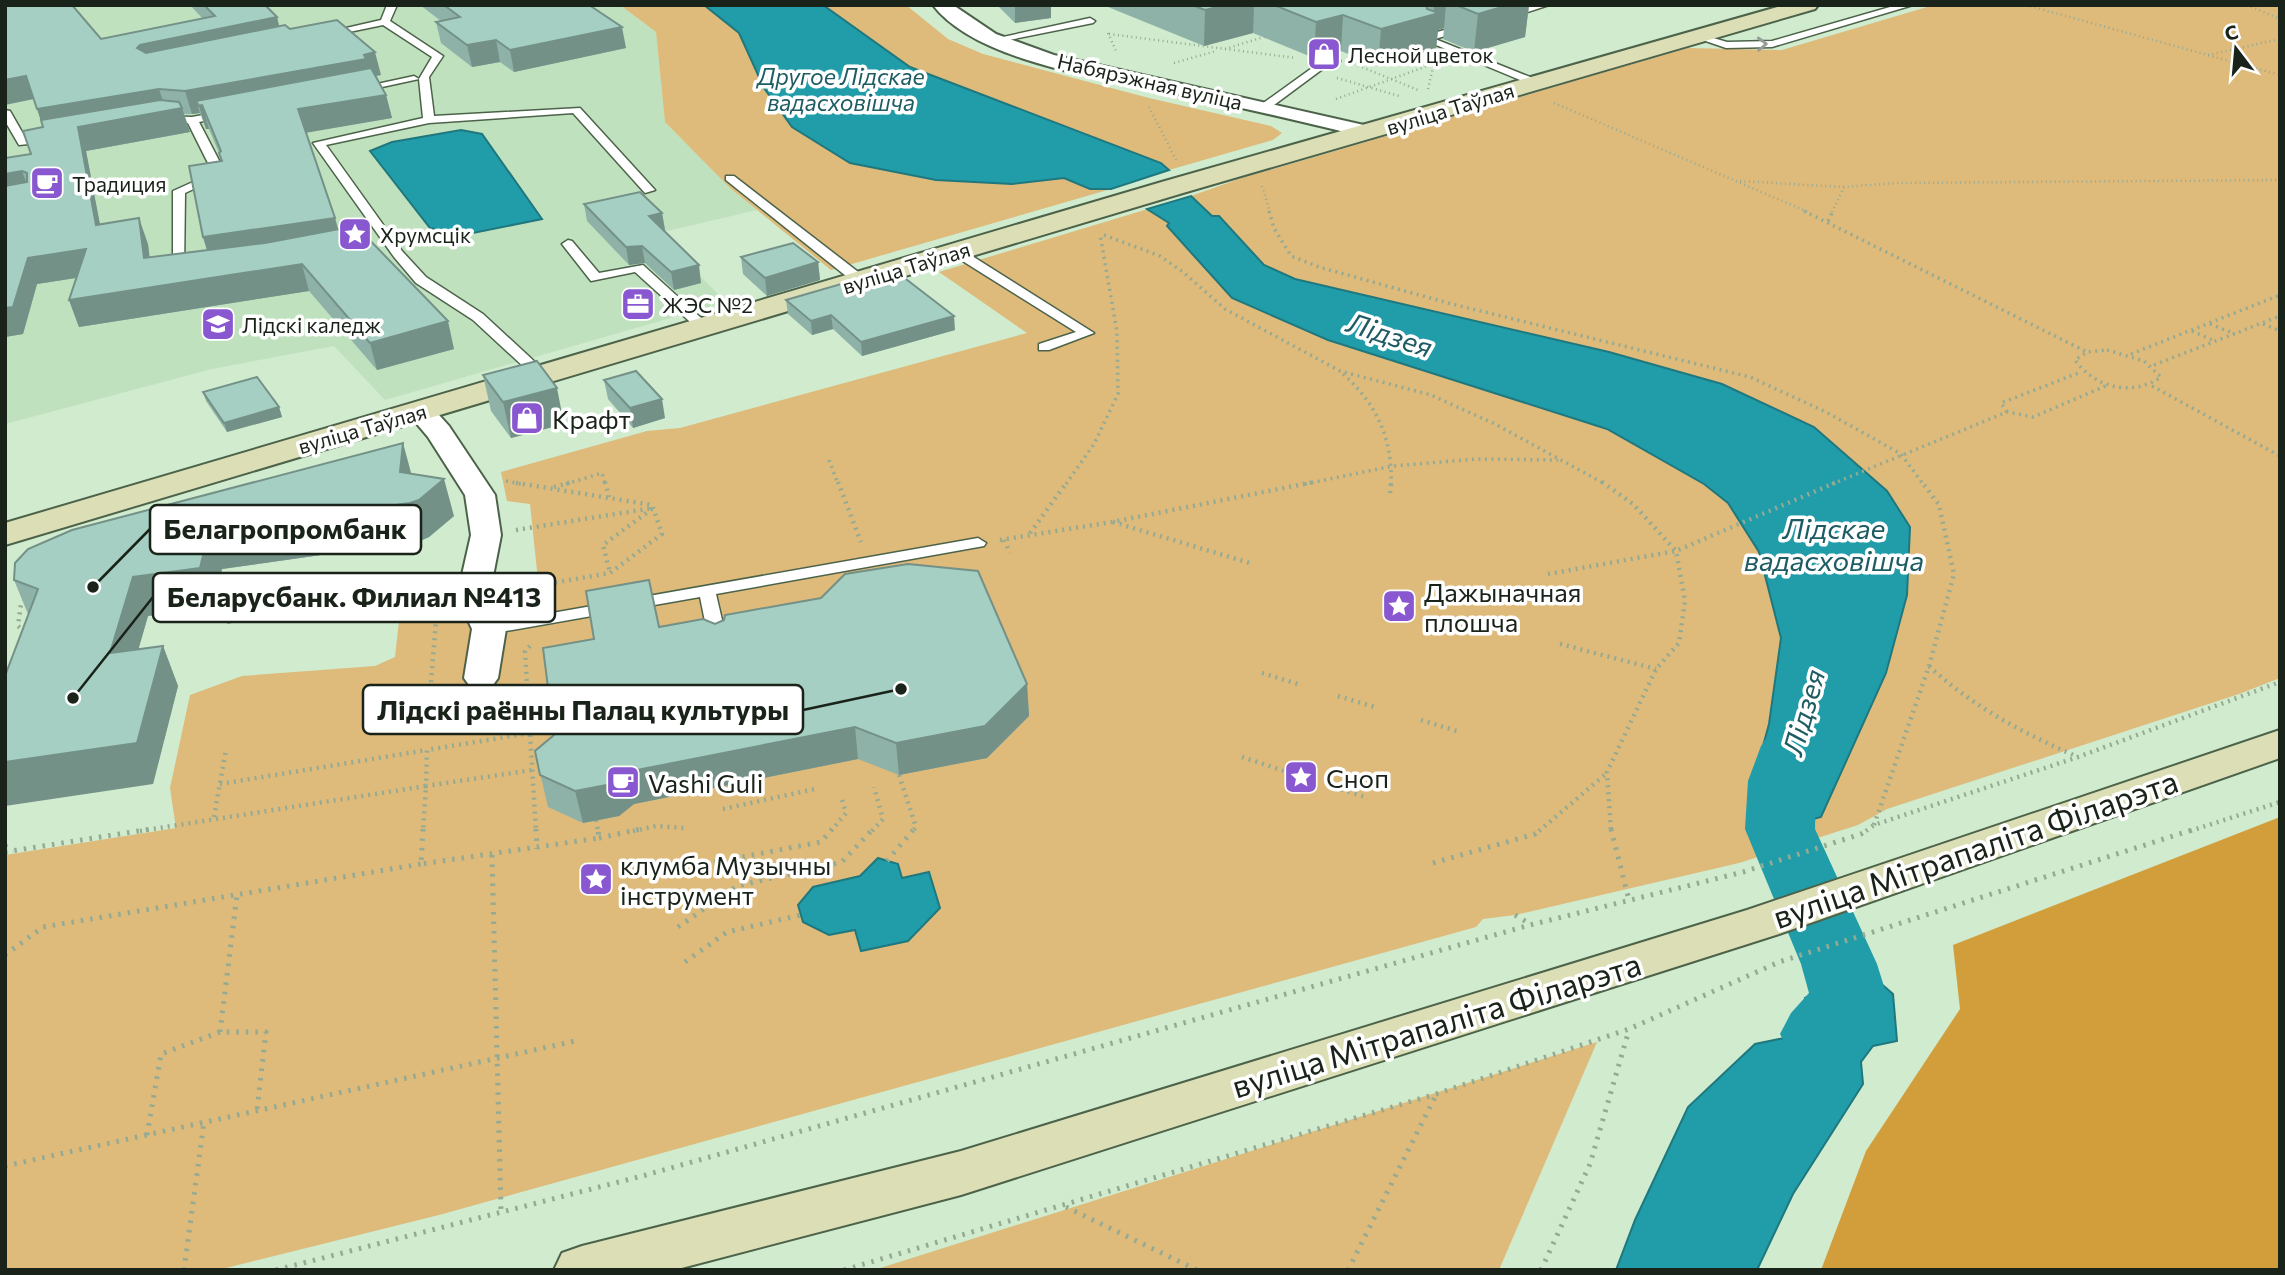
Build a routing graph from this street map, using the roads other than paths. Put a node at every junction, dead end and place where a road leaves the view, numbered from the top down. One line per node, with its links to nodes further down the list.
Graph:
1 (392, 5): 8 (lane)
2 (942, 5): 13 (street, Набярэжная вуліца)
3 (1544, 5): 6 (lane)
4 (1808, 5): 11 (main road, вуліца Таўлая)
5 (1908, 5): 11 (lane, one-way to 5)
6 (1494, 19)
7 (1090, 21): 13 (lane)
8 (385, 22): 12 (lane); 23 (lane)
9 (1482, 23): 14 (lane)
10 (1420, 33): 14 (lane)
11 (1696, 36): 18 (main road, вуліца Таўлая)
12 (308, 38)
13 (994, 40): 19 (street, Набярэжная вуліца)
14 (1435, 41): 18 (lane)
15 (1319, 68): 19 (lane)
16 (414, 79): 17 (lane)
17 (349, 91)
18 (1540, 91): 25 (main road, вуліца Таўлая)
19 (1266, 106): 25 (street, Набярэжная вуліца)
20 (231, 112): 22 (lane)
21 (6, 113): 26 (lane)
22 (192, 120): 24 (lane); 31 (lane)
23 (429, 120): 28 (lane); 35 (lane)
24 (154, 121)
25 (1370, 132): 30 (main road, вуліца Таўлая)
26 (62, 136)
27 (730, 178): 32 (lane)
28 (649, 190)
29 (568, 244): 33 (lane)
30 (957, 253): 32 (main road, вуліца Таўлая); 34 (lane)
31 (192, 273)
32 (861, 281): 33 (main road, вуліца Таўлая)
33 (704, 327): 35 (main road, вуліца Таўлая)
34 (1044, 347)
35 (545, 374): 36 (main road, вуліца Таўлая)
36 (420, 411): 37 (main road, вуліца Таўлая); 39 (street)
37 (5, 534)
38 (978, 543): 40 (lane)
39 (473, 590): 41 (lane); 42 (street)
40 (708, 591): 42 (lane); 43 (lane)
41 (228, 617)
42 (489, 629): 44 (street)
43 (719, 648)
44 (481, 678)
45 (2280, 743): 46 (main road, вуліца Мітрапаліта Філарэта)
46 (582, 1270)

